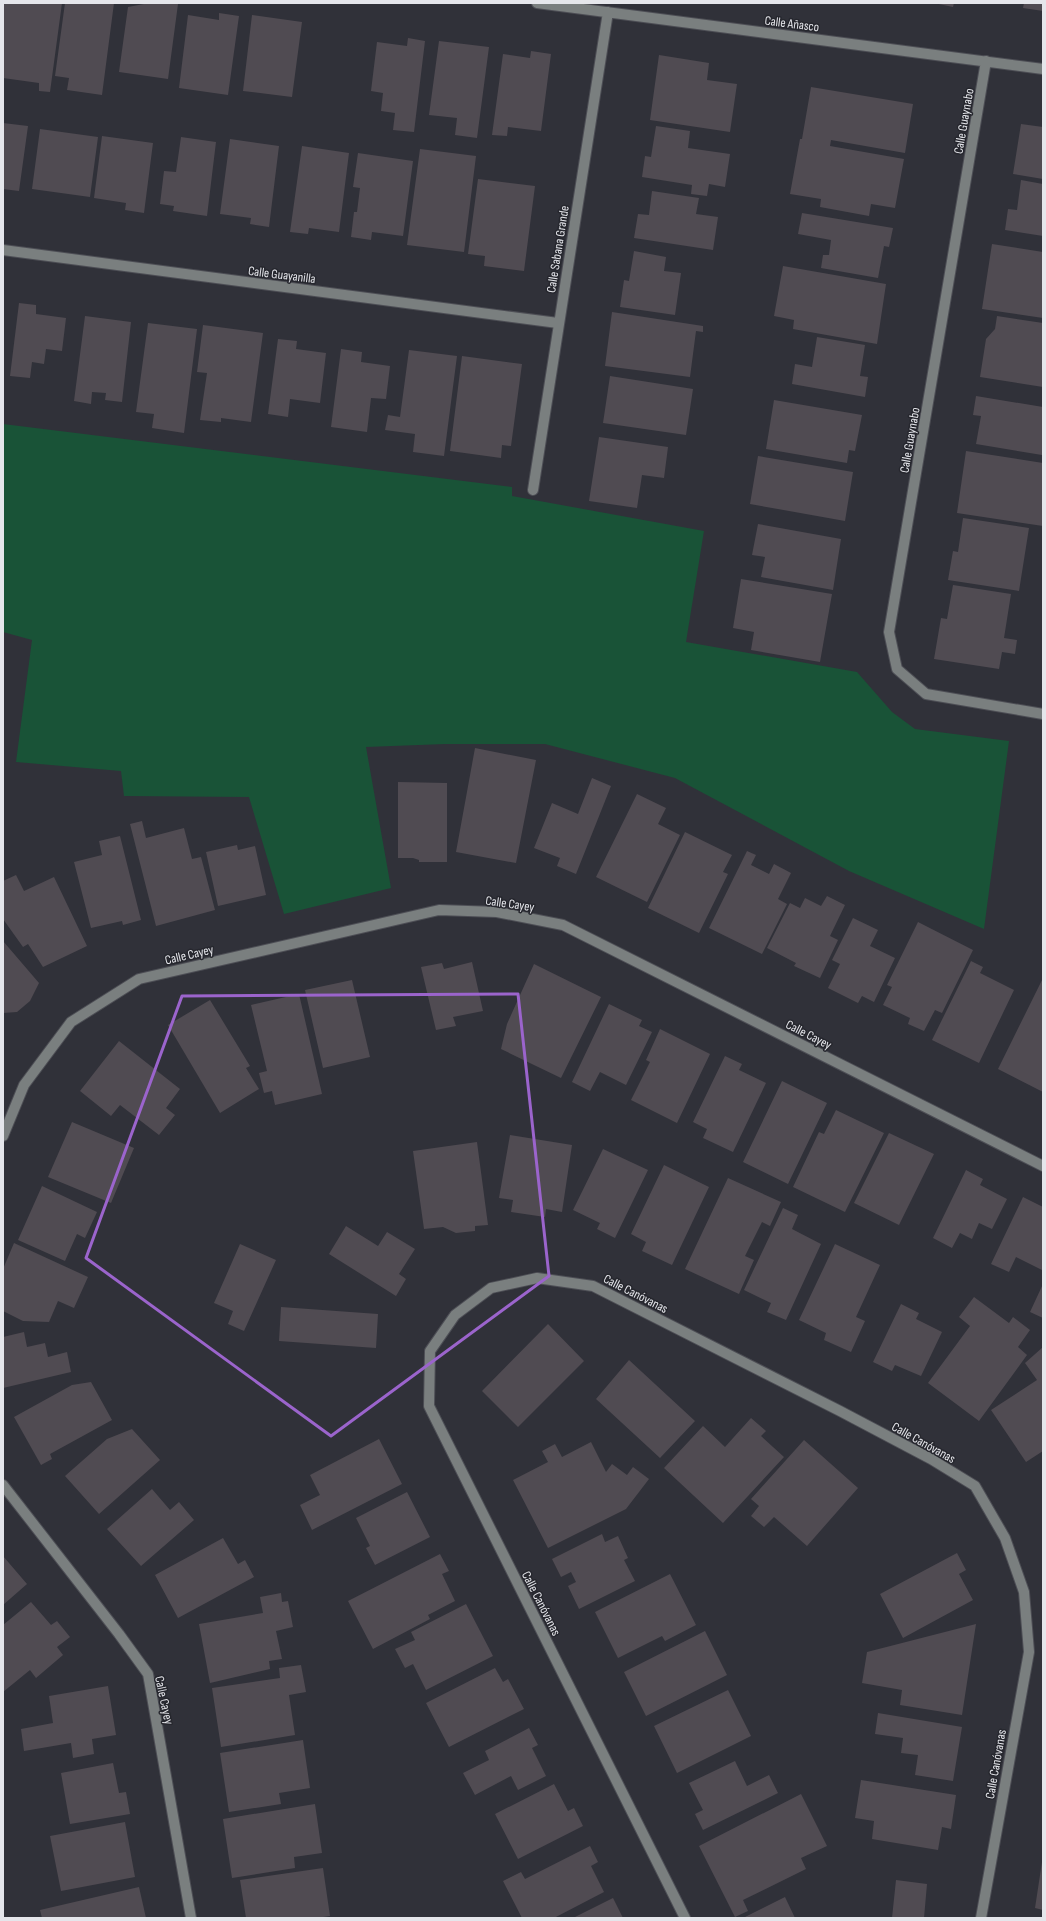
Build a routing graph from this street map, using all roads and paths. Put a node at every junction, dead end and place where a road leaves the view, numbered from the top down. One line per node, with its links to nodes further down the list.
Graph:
1 (537, 3): 2 (street, Calle Añasco)
2 (608, 12): 3 (street, Calle Añasco); 6 (street, Calle Sabana Grande)
3 (986, 61): 4 (street, Calle Añasco); 8 (street, Calle Guaynabo)
4 (1043, 69)
5 (3, 250): 6 (street, Calle Guayanilla)
6 (558, 323): 7 (street, Calle Sabana Grande)
7 (533, 490)
8 (1043, 714)
9 (3, 1136): 10 (street, Calle Cayey)
10 (1043, 1166)
11 (3, 1484): 12 (street, Calle Cayey)
12 (191, 1918)
13 (685, 1918): 14 (street, Calle Canóvanas)
14 (981, 1918)

